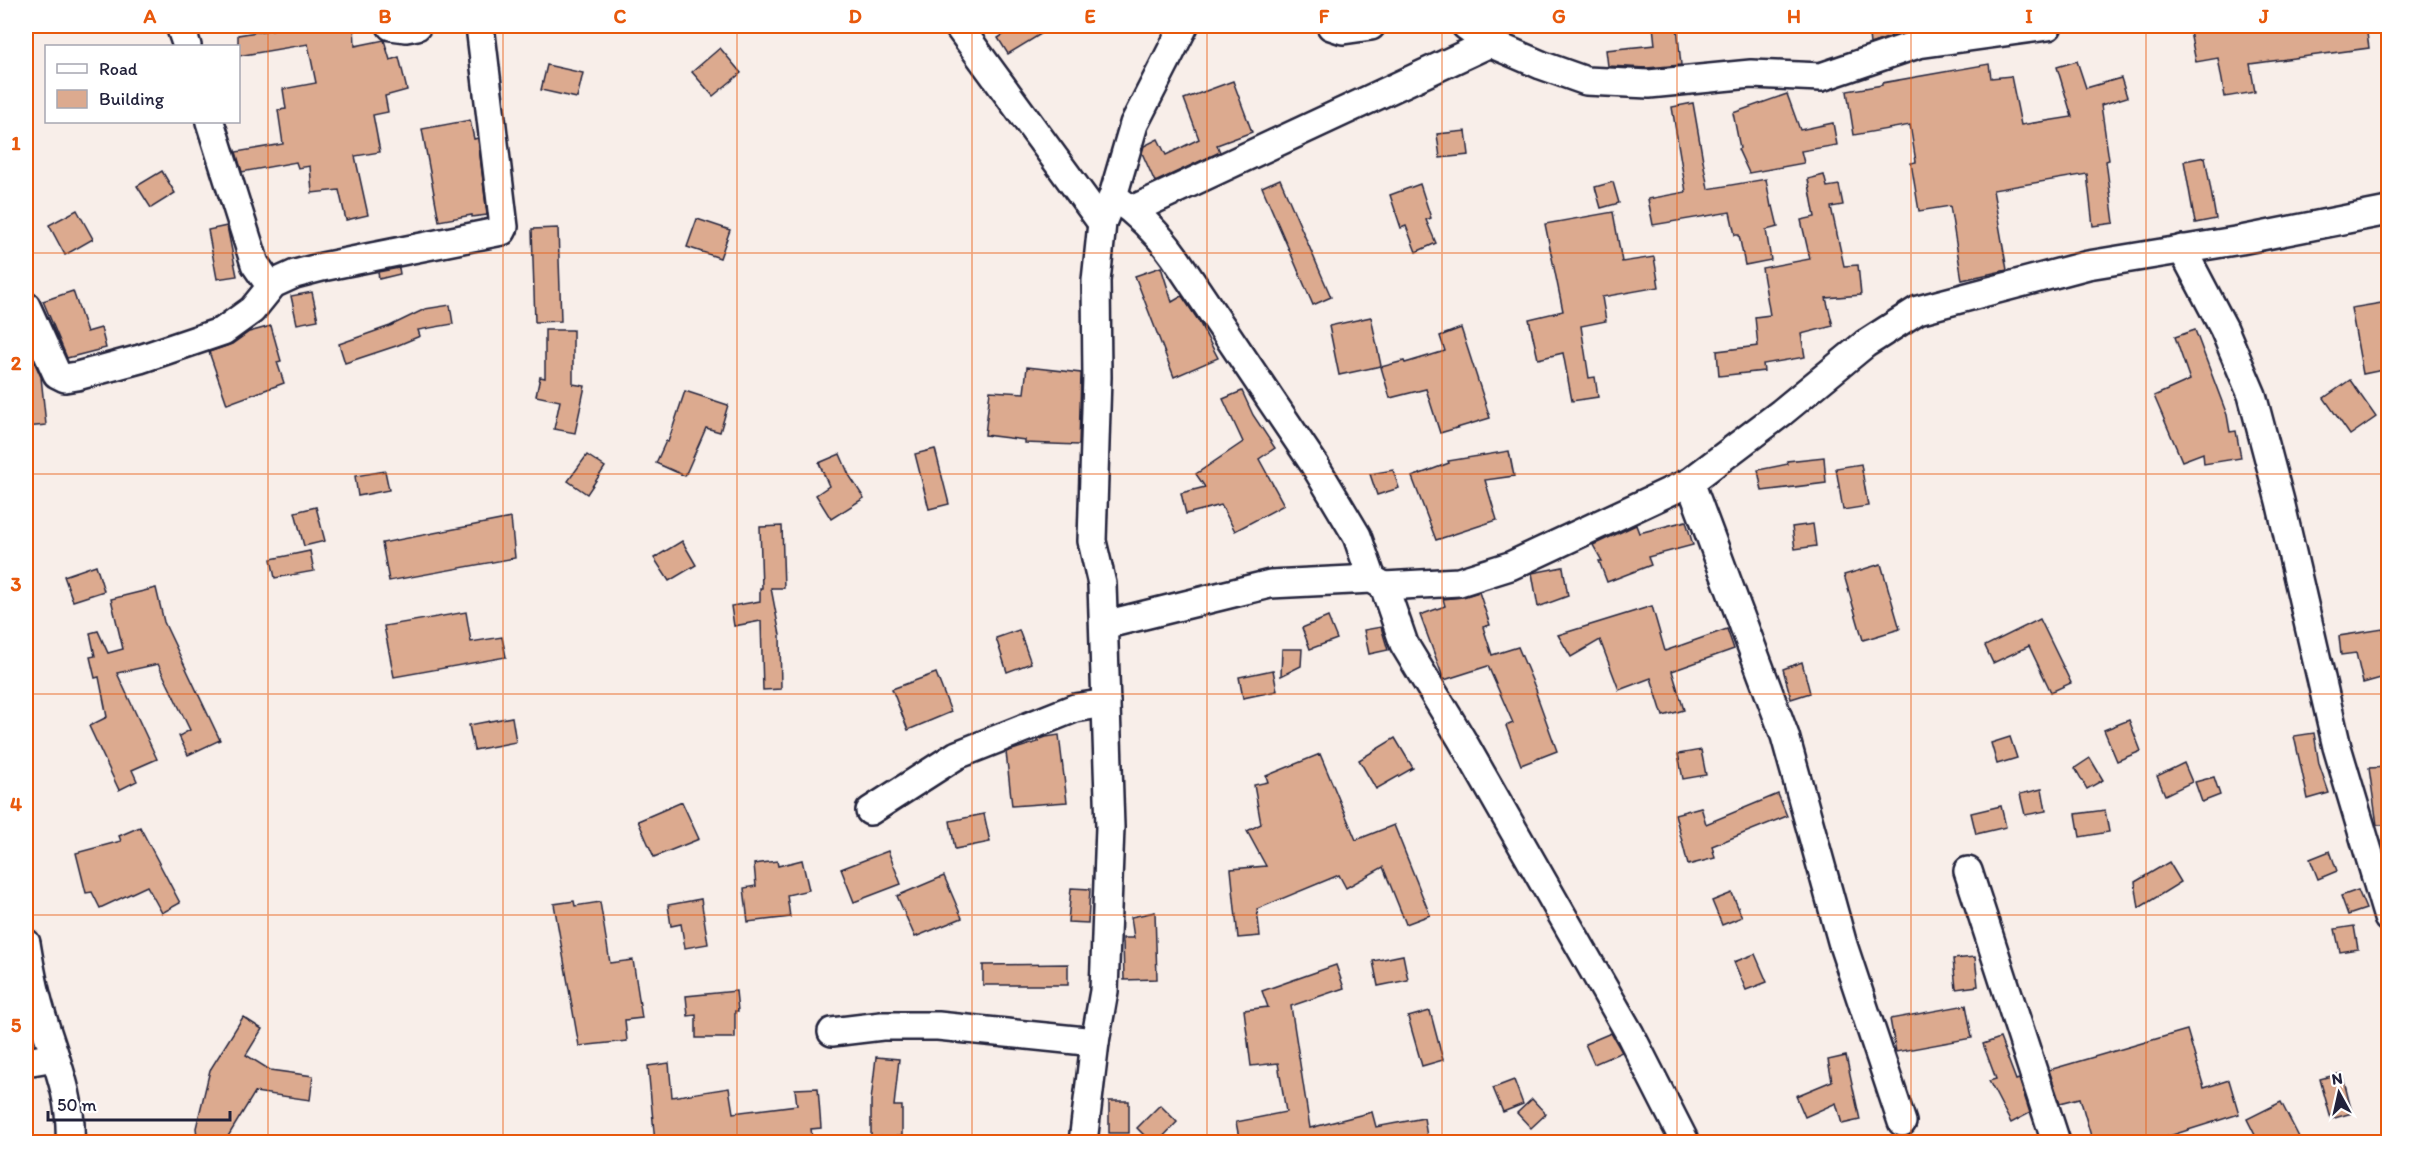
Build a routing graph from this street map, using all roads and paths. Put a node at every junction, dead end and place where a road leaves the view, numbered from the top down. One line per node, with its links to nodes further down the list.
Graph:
1 (180, 26): 13 (street)
2 (392, 26): 3 (street)
3 (417, 26)
4 (480, 26): 19 (street)
5 (958, 26): 17 (street)
6 (1184, 26): 15 (street)
7 (1331, 26): 8 (street)
8 (1371, 26)
9 (1466, 26): 12 (street)
10 (2048, 26): 11 (street)
11 (1917, 35): 12 (street)
12 (1490, 43): 15 (street)
13 (187, 45)
14 (210, 123): 19 (street)
15 (1123, 203): 17 (street); 22 (street)
16 (2388, 211): 18 (street)
17 (1102, 223): 23 (street)
18 (2182, 249): 21 (street); 27 (street)
19 (273, 284): 20 (street)
20 (26, 306)
21 (1690, 482): 22 (street); 33 (street)
22 (1378, 582): 23 (street); 36 (street)
23 (1104, 625): 24 (street)
24 (1106, 703): 25 (street); 30 (street)
25 (870, 811)
26 (1968, 871): 37 (street)
27 (2388, 918)
28 (26, 942): 31 (street)
29 (832, 1032): 30 (street)
30 (1095, 1042): 35 (street)
31 (55, 1057): 32 (street); 34 (street)
32 (26, 1062)
33 (1902, 1122)
34 (70, 1143)
35 (1083, 1143)
36 (1685, 1143)
37 (2056, 1143)

